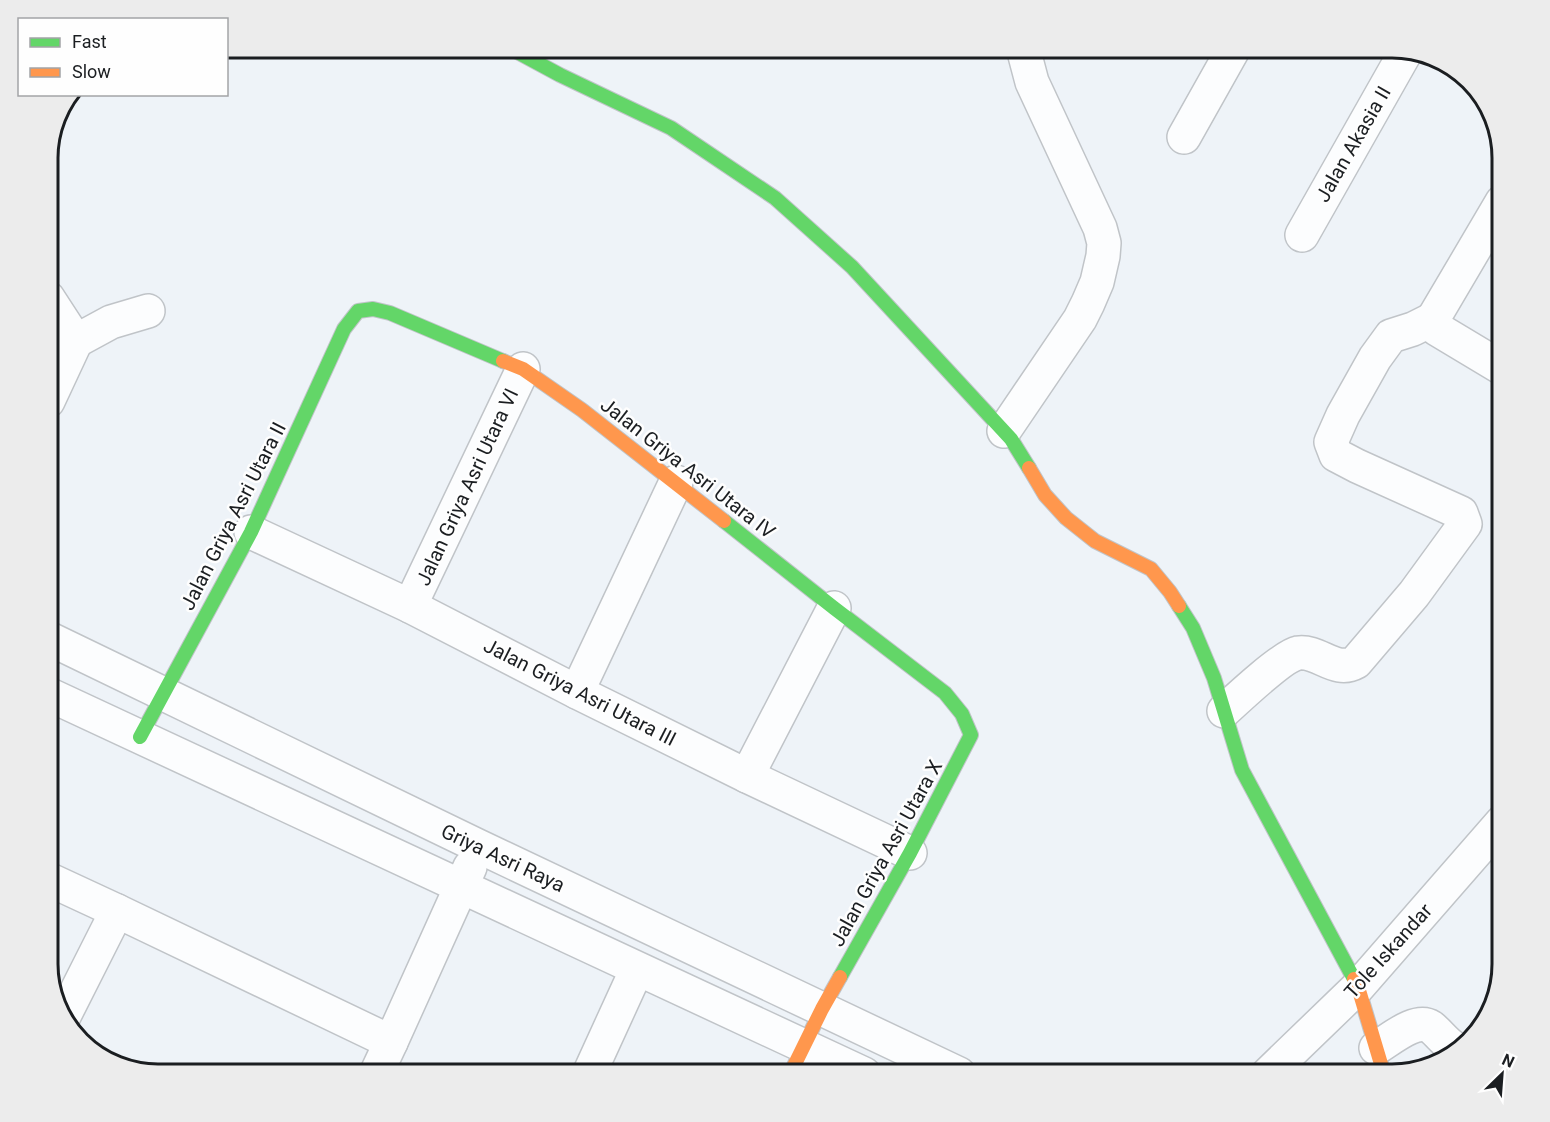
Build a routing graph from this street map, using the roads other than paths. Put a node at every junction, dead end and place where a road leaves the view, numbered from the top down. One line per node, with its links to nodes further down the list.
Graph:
1 (529, 58): 16 (street)
2 (1026, 58): 16 (street)
3 (1228, 58): 5 (street)
4 (1401, 59): 6 (street, Jalan Akasia II)
5 (1184, 137)
6 (1302, 235)
7 (1490, 249): 11 (street)
8 (148, 311): 12 (street)
9 (358, 311): 14 (street, Jalan Griya Asri Utara IV); 18 (street, Jalan Griya Asri Utara II)
10 (59, 315): 12 (street)
11 (1433, 321): 13 (street); 25 (street)
12 (76, 341): 15 (street)
13 (1492, 362)
14 (523, 369): 17 (street, Jalan Griya Asri Utara IV); 19 (street, Jalan Griya Asri Utara VI)
15 (59, 377)
16 (1004, 431): 25 (street)
17 (676, 482): 20 (street, Jalan Griya Asri Utara IV); 22 (street)
18 (251, 532): 19 (street, Jalan Griya Asri Utara III); 23 (street, Jalan Griya Asri Utara II)
19 (410, 606): 22 (street, Jalan Griya Asri Utara III)
20 (834, 608): 26 (street, Jalan Griya Asri Utara IV); 28 (street)
21 (59, 643): 23 (street, Griya Asri Raya)
22 (577, 692): 28 (street, Jalan Griya Asri Utara III)
23 (163, 693): 27 (street, Jalan Griya Asri Utara II); 30 (street, Griya Asri Raya)
24 (59, 699): 27 (street)
25 (1224, 711): 36 (street)
26 (962, 714): 31 (street, Jalan Griya Asri Utara X)
27 (140, 737): 33 (street)
28 (747, 776): 31 (street, Jalan Griya Asri Utara III)
29 (1492, 833): 36 (street, Tole Iskandar)
30 (478, 846): 33 (street); 38 (street, Griya Asri Raya)
31 (910, 853): 38 (street, Jalan Griya Asri Utara X)
32 (59, 884): 34 (street)
33 (462, 887): 35 (street); 39 (street)
34 (117, 910): 37 (street); 39 (street)
35 (637, 969): 41 (street); 44 (street)
36 (1358, 987): 42 (street); 47 (street, Tole Iskandar)
37 (69, 1006)
38 (822, 1009): 41 (street, Jalan Griya Asri Utara X); 46 (street, Griya Asri Raya)
39 (390, 1042): 43 (street)
40 (1448, 1045): 42 (street)
41 (796, 1060): 45 (street)
42 (1380, 1061)
43 (380, 1064)
44 (594, 1064)
45 (815, 1064)
46 (938, 1064)
47 (1281, 1064)

